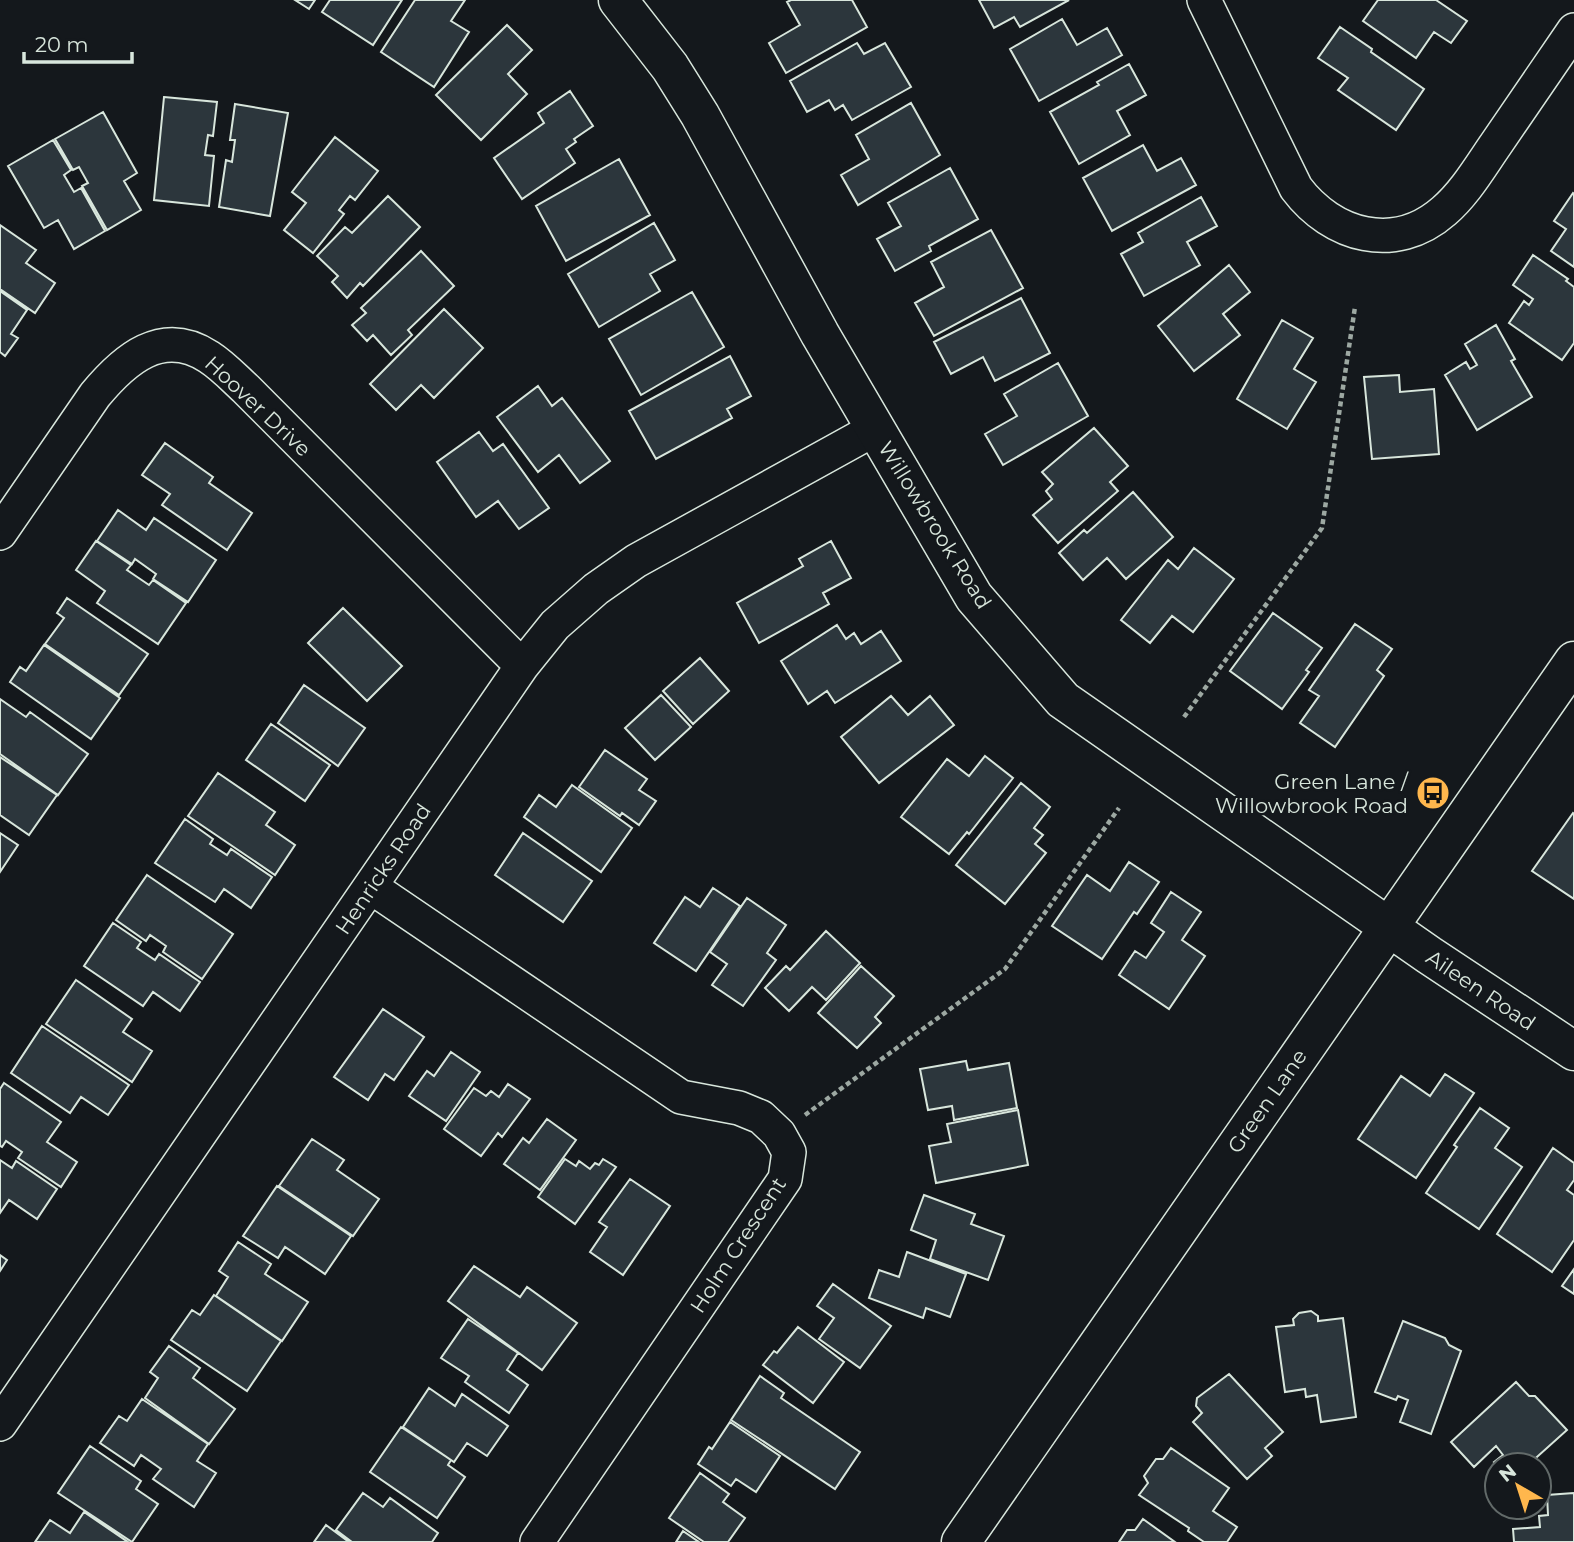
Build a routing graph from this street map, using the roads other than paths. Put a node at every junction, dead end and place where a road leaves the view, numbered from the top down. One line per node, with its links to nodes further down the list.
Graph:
1 (618, 0): 4 (street, Willowbrook Road)
2 (1204, 0): 3 (street)
3 (1574, 30)
4 (875, 429): 7 (street, Henricks Road); 9 (street, Willowbrook Road)
5 (0, 533): 7 (street, Hoover Drive)
6 (1574, 661): 9 (street, Green Lane)
7 (522, 666): 8 (street, Henricks Road)
8 (371, 887): 11 (street, Henricks Road); 12 (street, Holm Crescent)
9 (1389, 927): 10 (street, Aileen Road); 13 (street, Green Lane)
10 (1574, 1051)
11 (0, 1424)
12 (537, 1542)
13 (961, 1542)

